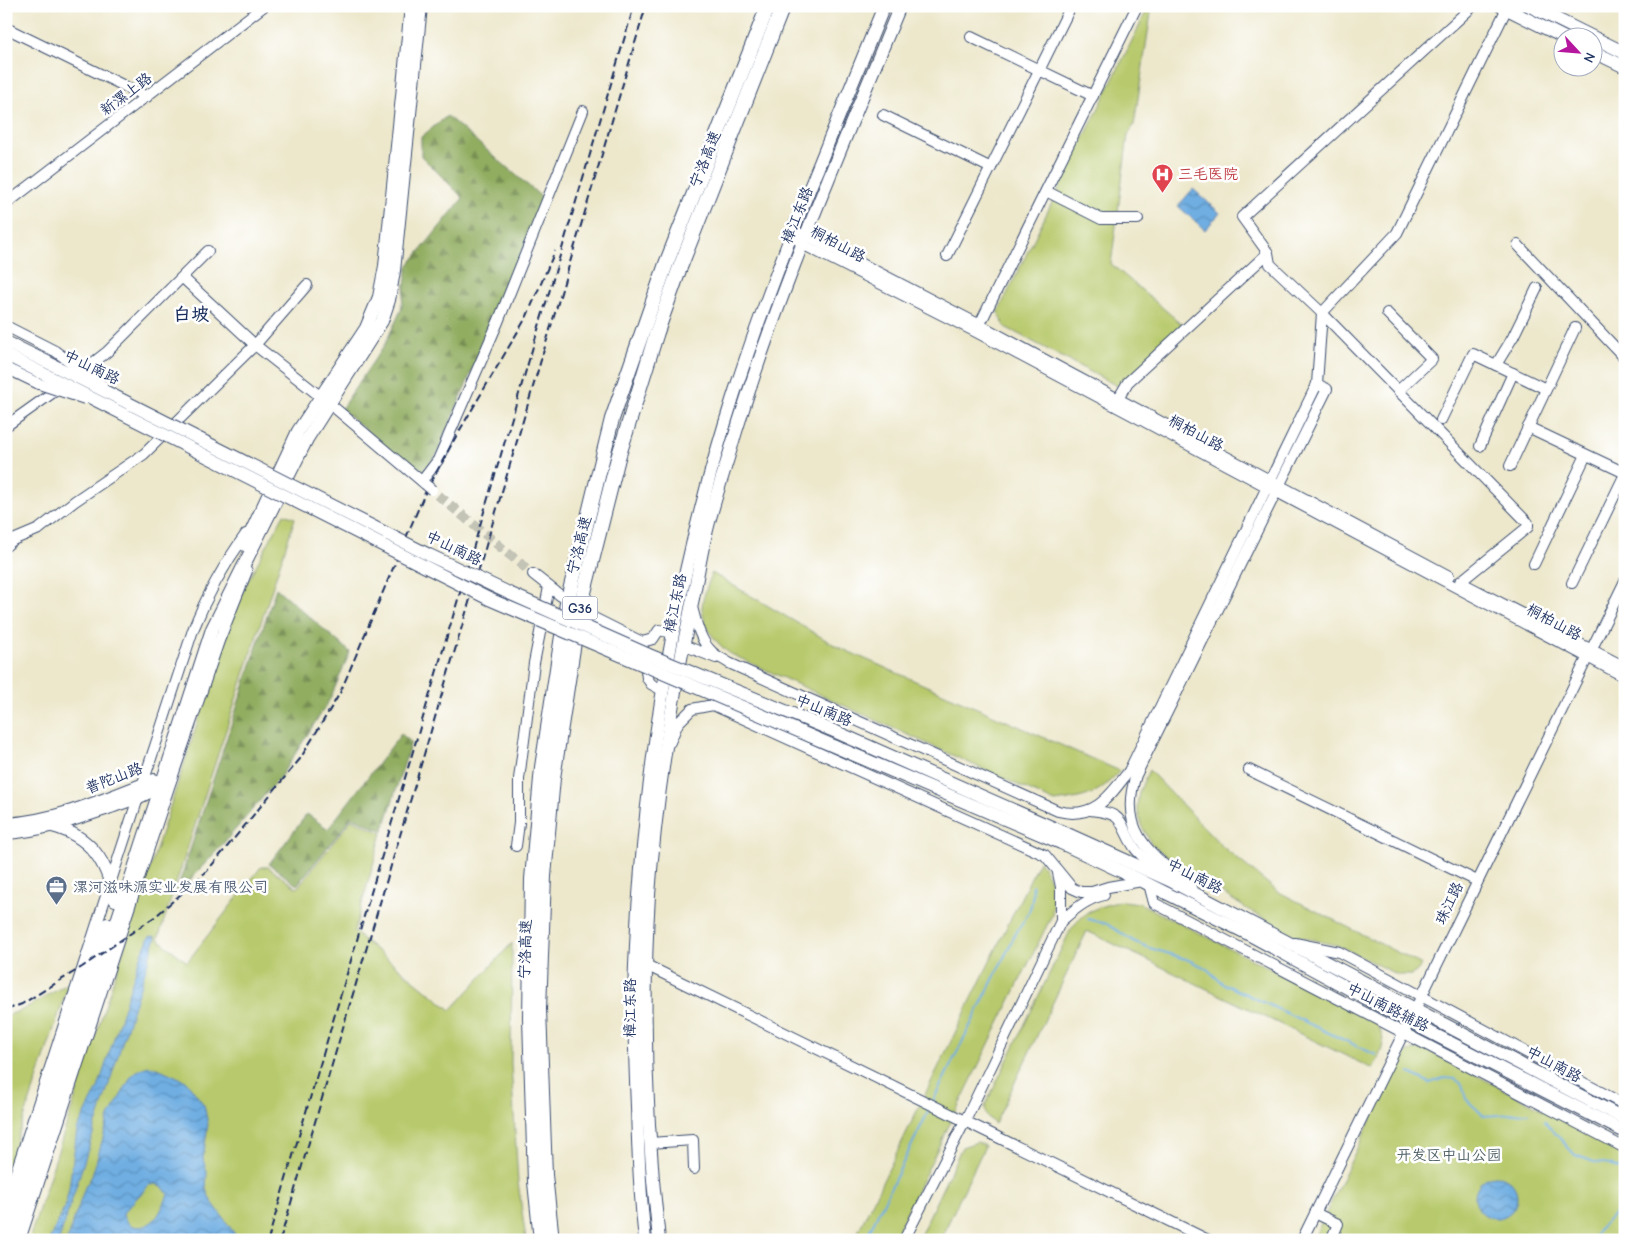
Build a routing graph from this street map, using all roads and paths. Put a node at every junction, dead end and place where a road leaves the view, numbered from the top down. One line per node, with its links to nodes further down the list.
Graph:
1 (264, 6): 21 (street, 新漯上路)
2 (411, 6): 53 (main road)
3 (421, 6): 53 (main road)
4 (768, 6): 117 (highway, 宁洛高速 / G36)
5 (783, 6): 118 (highway, 宁洛高速 / G36)
6 (884, 6): 28 (main road, 樟江东路)
7 (900, 6): 29 (main road, 樟江东路)
8 (1071, 6): 19 (street)
9 (1137, 6): 20 (street)
10 (1473, 6): 32 (street)
11 (1530, 6): 16 (main road)
12 (1505, 7): 14 (main road); 37 (street)
13 (6, 28): 21 (street)
14 (1554, 33)
15 (971, 37): 19 (street)
16 (1625, 53)
17 (1604, 57): 18 (main road)
18 (1625, 67)
19 (1039, 70): 20 (street); 24 (street)
20 (1093, 96): 25 (street)
21 (147, 97): 26 (street, 新漯上路)
22 (583, 111): 53 (street)
23 (883, 115): 24 (street)
24 (990, 168): 33 (street)
25 (1046, 191): 27 (street); 41 (street)
26 (6, 204)
27 (1138, 219)
28 (791, 233): 29 (street, 桐柏山路); 74 (main road, 樟江东路)
29 (804, 239): 41 (street, 桐柏山路); 72 (main road, 樟江东路)
30 (1518, 246): 45 (street)
31 (208, 251): 34 (street)
32 (1268, 253): 37 (street); 52 (street)
33 (947, 256)
34 (183, 278): 43 (street); 56 (street)
35 (307, 285): 43 (street)
36 (1536, 288): 46 (street)
37 (1322, 313): 51 (street); 62 (street)
38 (1387, 313): 51 (street)
39 (6, 326): 54 (street, bridge)
40 (1575, 328): 50 (street)
41 (978, 329): 52 (street, 桐柏山路); 62 (street, 桐柏山路)
42 (6, 342): 48 (main road, 中山南路)
43 (256, 344): 53 (street); 64 (street)
44 (6, 355): 48 (main road, 中山南路)
45 (1625, 358)
46 (1496, 365): 49 (street); 55 (street)
47 (6, 368): 48 (street)
48 (42, 373): 54 (main road, 中山南路, bridge); 54 (street, bridge)
49 (1513, 373): 50 (street); 58 (street)
50 (1546, 389): 57 (street)
51 (1398, 391): 68 (street)
52 (1118, 399): 62 (street, 桐柏山路)
53 (326, 400): 63 (main road)
54 (118, 404): 89 (main road, 中山南路, bridge)
55 (1441, 420)
56 (6, 426)
57 (1528, 427): 59 (street); 60 (street)
58 (1480, 446)
59 (1586, 454): 61 (street); 65 (street)
60 (1510, 466)
61 (1625, 474): 69 (street)
62 (1273, 486): 68 (street, 桐柏山路); 77 (street, 桐柏山路); 85 (street); 97 (street)
63 (262, 520): 84 (main road); 84 (street)
64 (6, 546)
65 (1534, 564)
66 (533, 574): 70 (street)
67 (1625, 581): 77 (street, 珠江路)
68 (1460, 582): 77 (street, 桐柏山路)
69 (1572, 583)
70 (549, 587): 71 (street); 90 (street)
71 (561, 596)
72 (691, 606): 76 (main road, 樟江东路); 78 (street)
73 (588, 615): 75 (street)
74 (673, 633): 75 (street); 81 (main road, 樟江东路)
75 (642, 642): 81 (street)
76 (683, 645): 78 (street); 82 (main road, 樟江东路)
77 (1590, 654): 79 (street, 桐柏山路); 80 (street, 桐柏山路); 93 (street, 珠江路)
78 (729, 663): 85 (street)
79 (1625, 668)
80 (1625, 677)
81 (662, 690): 119 (main road, 樟江东路)
82 (665, 754): 91 (street); 101 (main road, 樟江东路)
83 (1249, 770): 93 (street)
84 (152, 788): 86 (main road, 普陀山路); 87 (main road, 普陀山路); 95 (street); 96 (main road); 115 (main road); 116 (street)
85 (1089, 810): 92 (street)
86 (6, 824)
87 (49, 826): 88 (main road, 普陀山路); 95 (main road)
88 (6, 833)
89 (1063, 838): 92 (main road, 中山南路); 94 (main road, 中山南路)
90 (516, 846)
91 (1056, 866): 94 (street); 98 (street)
92 (1169, 880): 97 (main road, 中山南路)
93 (1477, 880): 102 (street, 珠江路)
94 (1145, 882): 98 (street); 99 (main road, 中山南路); 104 (street, 中山南路辅路)
95 (111, 883): 96 (main road); 112 (street)
96 (115, 900): 114 (main road)
97 (1206, 900): 99 (main road, 中山南路)
98 (1061, 921): 107 (street)
99 (1253, 930): 100 (main road, 中山南路); 104 (main road, 中山南路)
100 (1286, 941): 102 (street, 中山南路辅路); 103 (main road, 中山南路)
101 (646, 965): 107 (street); 109 (main road, 樟江东路)
102 (1421, 996): 103 (street, 珠江路); 105 (street, 中山南路辅路)
103 (1414, 1009): 104 (street, 珠江路); 106 (main road, 中山南路)
104 (1406, 1026): 108 (main road, 中山南路); 110 (street, 中山南路辅路); 113 (street, 珠江路)
105 (1625, 1105)
106 (1625, 1119)
107 (965, 1121): 121 (street); 122 (street)
108 (1625, 1132)
109 (650, 1143): 111 (street); 120 (main road, 樟江东路)
110 (1625, 1148)
111 (694, 1169)
112 (6, 1202)
113 (1315, 1213): 123 (street, 珠江路); 124 (street)
114 (6, 1228)
115 (13, 1240)
116 (20, 1240)
117 (541, 1240)
118 (552, 1240)
119 (645, 1240)
120 (659, 1240)
121 (904, 1240)
122 (1208, 1240)
123 (1302, 1240)
124 (1330, 1240)

